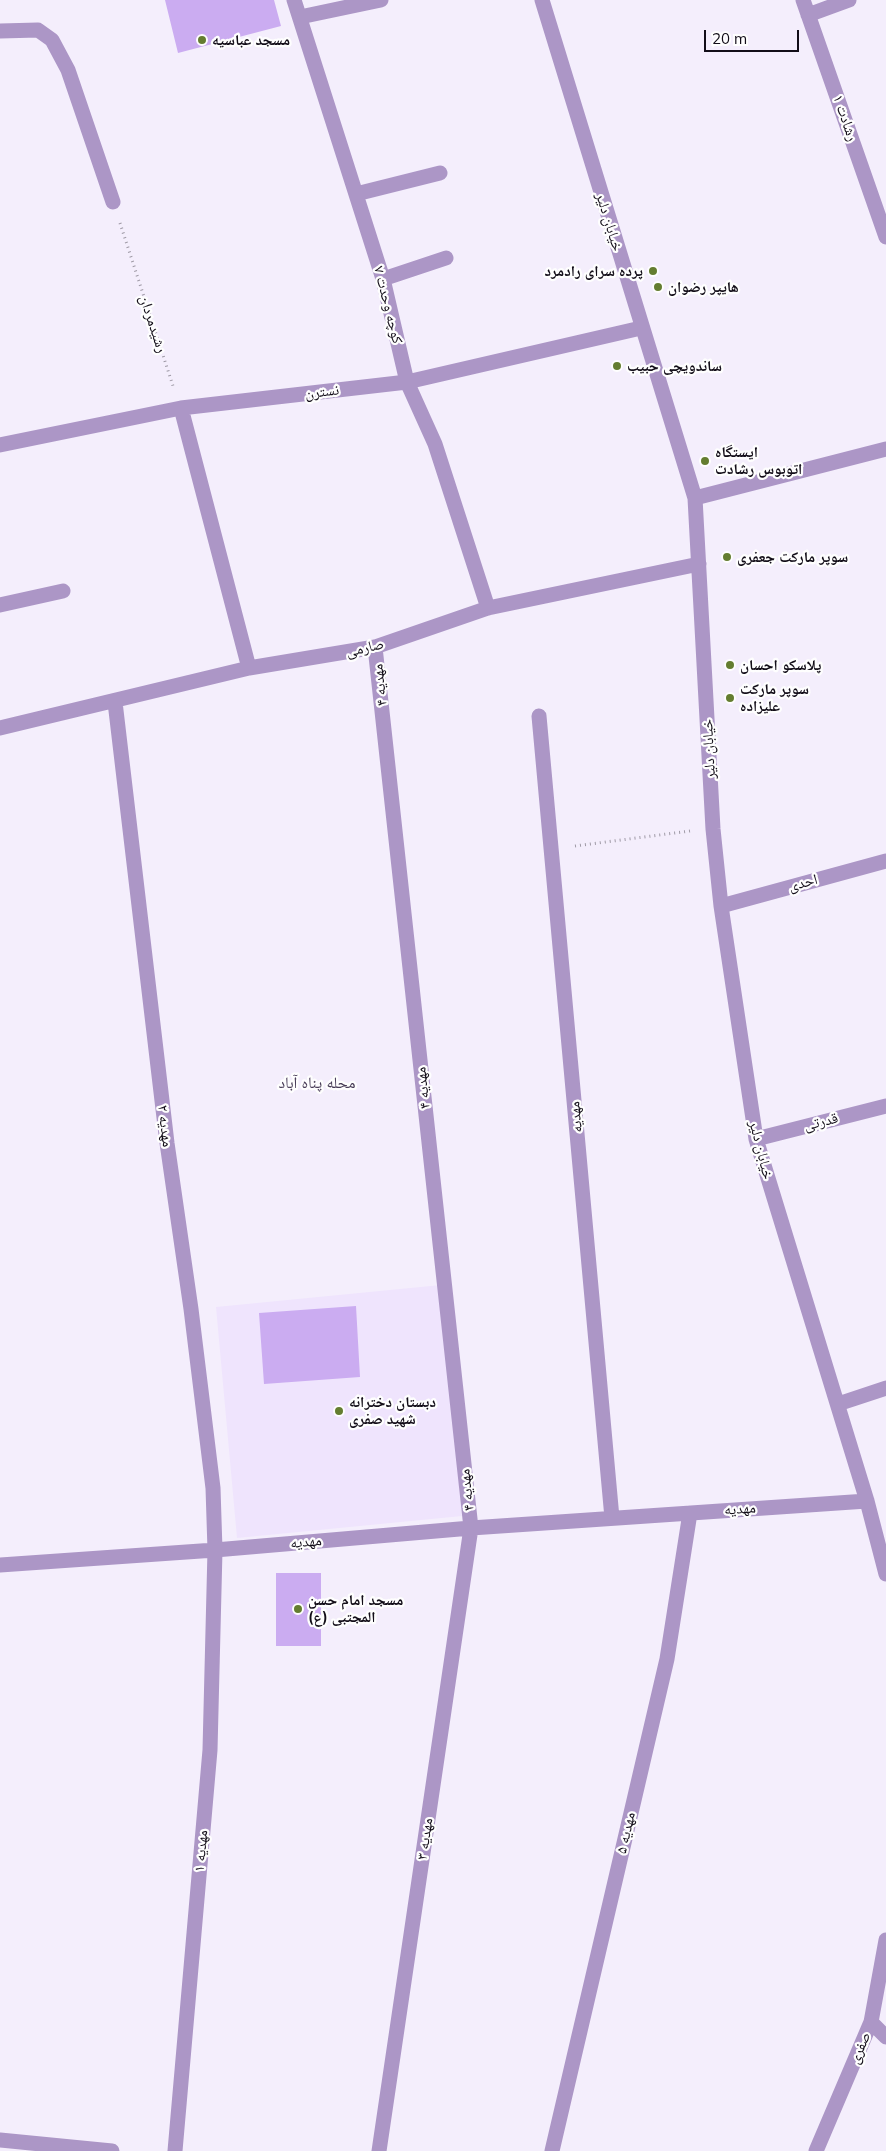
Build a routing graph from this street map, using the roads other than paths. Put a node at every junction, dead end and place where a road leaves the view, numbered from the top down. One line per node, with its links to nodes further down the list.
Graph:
1 (294, 0): 7 (street, کوچه وحدت ۷)
2 (381, 0): 7 (street)
3 (542, 0): 15 (street, خیابان دلیر)
4 (803, 0): 6 (street, رشادت ۱)
5 (848, 0): 6 (street)
6 (808, 15): 12 (street, رشادت ۱)
7 (300, 17): 10 (street, کوچه وحدت ۷)
8 (0, 31): 11 (street)
9 (440, 173): 10 (street)
10 (356, 194): 14 (street, کوچه وحدت ۷)
11 (113, 202)
12 (886, 237)
13 (446, 258): 14 (street)
14 (383, 279): 16 (street, کوچه وحدت ۷)
15 (641, 328): 16 (street, نسترن); 20 (street, خیابان دلیر)
16 (407, 382): 17 (street, نسترن); 24 (street, کوچه وحدت ۷)
17 (181, 408): 18 (street, نسترن); 26 (street)
18 (0, 445)
19 (886, 448): 20 (street)
20 (695, 498): 21 (street, خیابان دلیر)
21 (699, 564): 24 (street, صارمی); 31 (street, خیابان دلیر)
22 (63, 591): 23 (street)
23 (0, 605)
24 (488, 608): 25 (street, صارمی)
25 (376, 647): 26 (street, صارمی); 39 (street, مهدیه ۴)
26 (249, 668): 27 (street, صارمی)
27 (115, 702): 29 (street, صارمی); 40 (street, مهدیه ۲)
28 (539, 716): 38 (street, مهدیه)
29 (0, 728)
30 (886, 861): 31 (street, احدی)
31 (721, 906): 33 (street, خیابان دلیر)
32 (886, 1106): 33 (street, قدرتی)
33 (756, 1139): 35 (street, خیابان دلیر)
34 (886, 1388): 35 (street)
35 (838, 1404): 36 (street, خیابان دلیر)
36 (867, 1501): 37 (street, مهدیه); 42 (street)
37 (690, 1512): 38 (street, مهدیه); 50 (street, مهدیه ۵)
38 (612, 1518): 39 (street, مهدیه)
39 (471, 1528): 40 (street, مهدیه); 49 (street, مهدیه ۳)
40 (215, 1550): 41 (street, مهدیه); 48 (street, مهدیه ۱)
41 (0, 1565)
42 (886, 1572)
43 (886, 1940): 44 (street, صفری)
44 (871, 2022): 45 (street); 51 (street, صفری)
45 (886, 2037)
46 (0, 2140): 47 (street)
47 (112, 2151)
48 (175, 2151)
49 (379, 2151)
50 (552, 2151)
51 (816, 2151)

